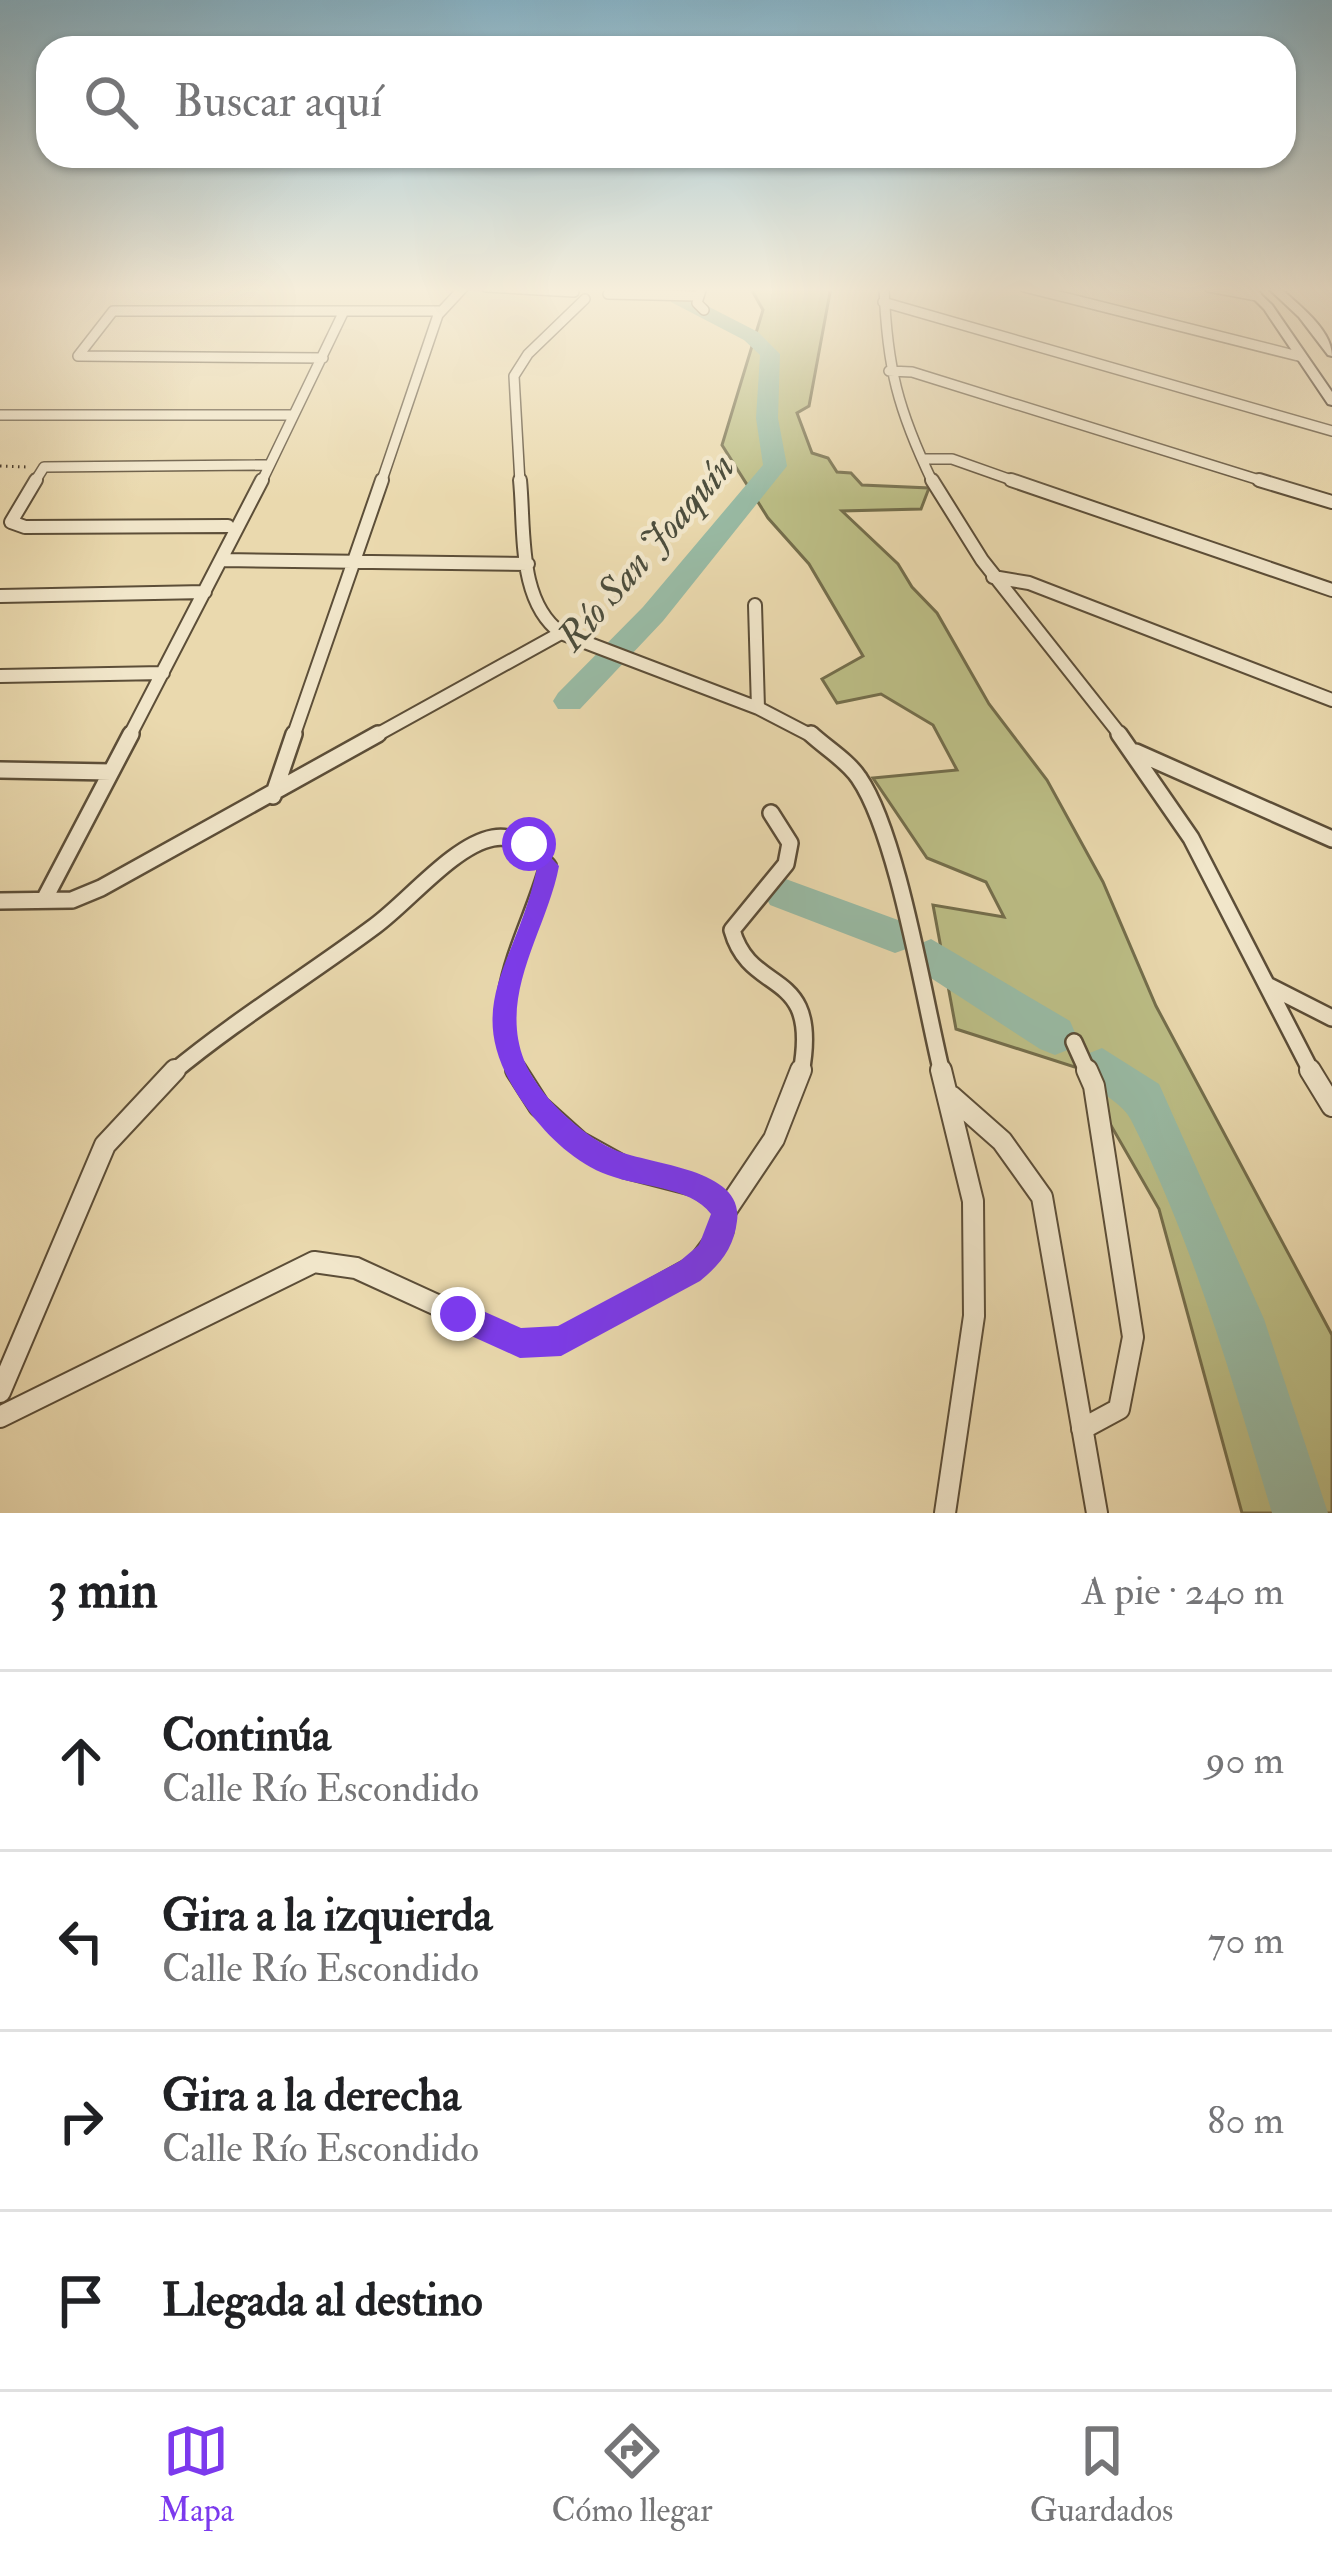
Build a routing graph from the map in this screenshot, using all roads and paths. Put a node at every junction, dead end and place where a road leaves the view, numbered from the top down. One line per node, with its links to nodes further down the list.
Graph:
1 (1302, 357): 9 (main road)
2 (275, 358): 3 (street)
3 (323, 358): 11 (street)
4 (425, 358): 20 (street)
5 (526, 358): 21 (street)
6 (888, 358): 8 (street)
7 (1077, 358): 12 (street)
8 (889, 371): 13 (street); 17 (street)
9 (1332, 401)
10 (0, 415): 11 (street)
11 (293, 415): 14 (street)
12 (1332, 431)
13 (923, 459): 22 (street); 23 (street)
14 (268, 465): 16 (street); 19 (street)
15 (0, 466): 16 (path)
16 (44, 467): 18 (street)
17 (1332, 502)
18 (227, 526)
19 (222, 560): 20 (street); 24 (street)
20 (353, 563): 21 (street); 35 (street)
21 (528, 564): 27 (street)
22 (993, 577): 30 (street); 32 (street)
23 (1332, 590)
24 (206, 592): 25 (street); 28 (street)
25 (0, 596)
26 (755, 605): 31 (street)
27 (560, 633): 31 (street); 35 (street)
28 (163, 674): 29 (street); 34 (street)
29 (0, 676)
30 (1332, 700)
31 (758, 708): 43 (street)
32 (1132, 750): 37 (street); 40 (street)
33 (0, 770): 34 (street)
34 (111, 772): 38 (street)
35 (273, 796): 38 (street)
36 (771, 813): 45 (street)
37 (1332, 838)
38 (44, 900): 39 (street)
39 (0, 901)
40 (1267, 985): 41 (street); 44 (street)
41 (1332, 1018)
42 (1074, 1042): 48 (street)
43 (951, 1096): 48 (street); 49 (street)
44 (1332, 1106)
45 (725, 1212): 46 (street); 47 (street)
46 (0, 1392)
47 (0, 1418)
48 (1082, 1429): 50 (street)
49 (945, 1513)
50 (1097, 1513)

